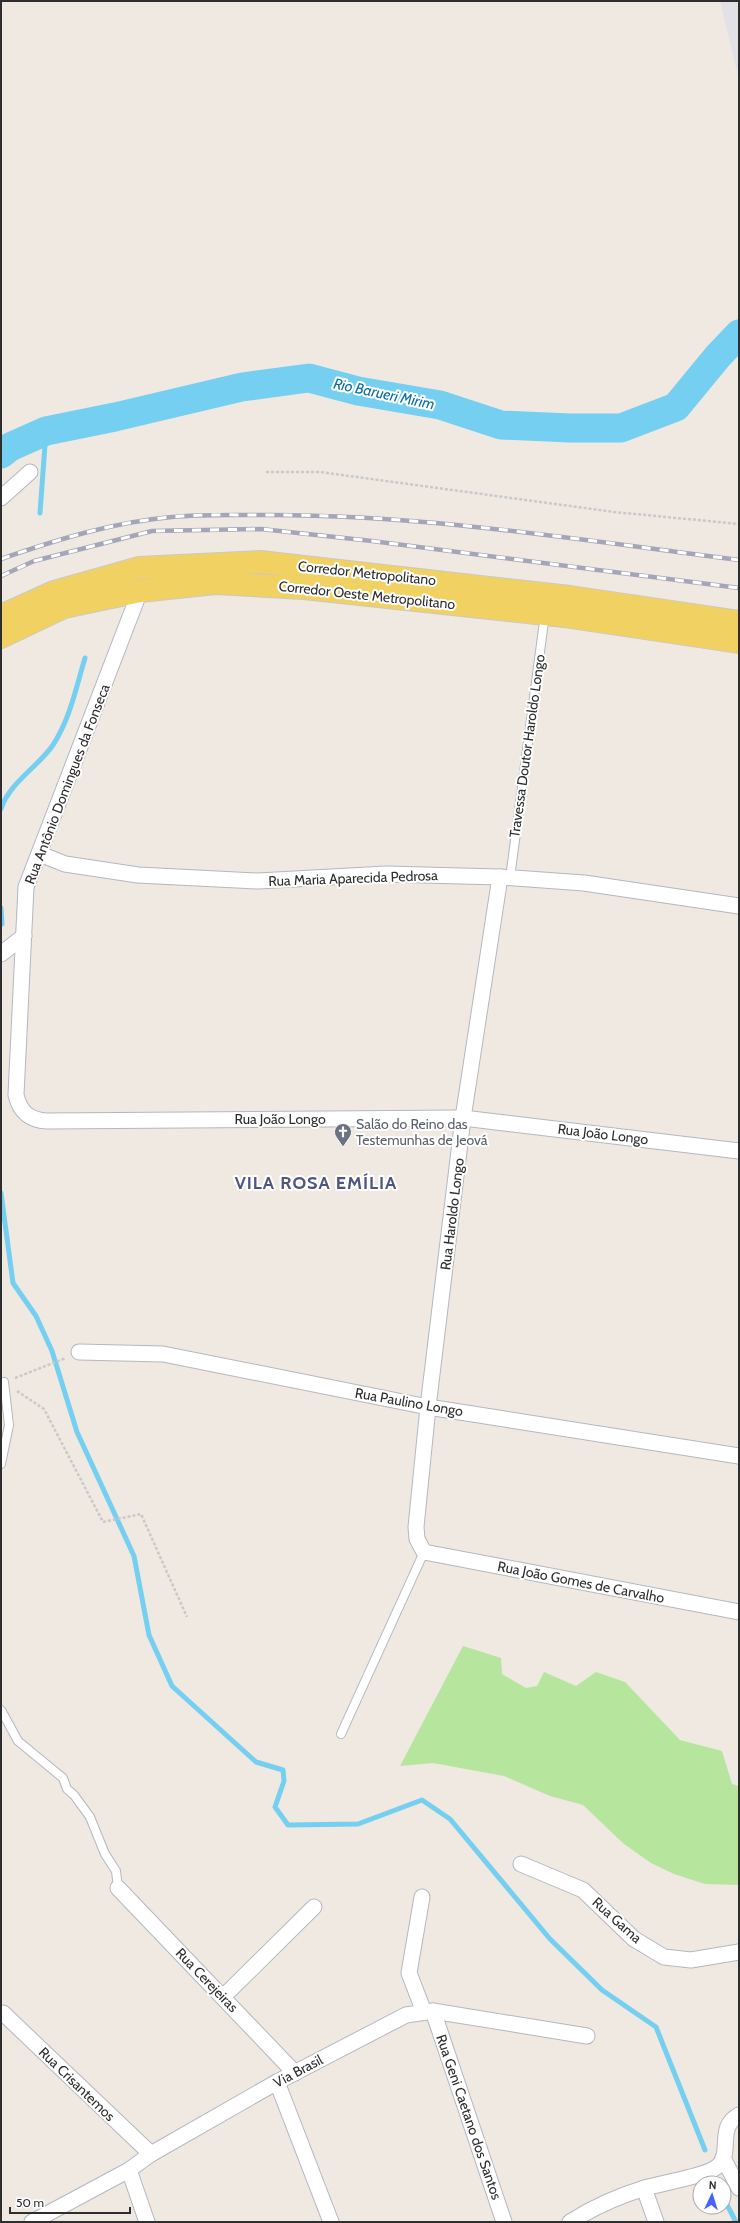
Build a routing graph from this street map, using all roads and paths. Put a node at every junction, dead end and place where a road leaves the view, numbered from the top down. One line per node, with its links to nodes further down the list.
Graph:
1 (30, 472): 3 (street)
2 (266, 472): 4 (path)
3 (1, 498)
4 (739, 524)
5 (260, 562): 6 (main road); 8 (main road, Corredor Metropolitano); 9 (main road, Corredor Metropolitano)
6 (140, 591): 7 (main road, Corredor Oeste Metropolitano); 10 (main road, Corredor Oeste Metropolitano); 12 (street, Rua Antônio Domingues da Fonseca)
7 (545, 614): 11 (main road, Corredor Oeste Metropolitano); 13 (lane, Travessa Doutor Haroldo Longo)
8 (1, 616)
9 (739, 622)
10 (1, 638)
11 (739, 642)
12 (40, 854): 13 (street, Rua Maria Aparecida Pedrosa); 15 (street, Rua Antônio Domingues da Fonseca)
13 (505, 878): 14 (street, Rua Maria Aparecida Pedrosa); 18 (street, Rua Haroldo Longo)
14 (739, 906)
15 (24, 936): 16 (street); 17 (street, Rua Antônio Domingues da Fonseca)
16 (1, 954)
17 (18, 1103): 18 (street, Rua João Longo)
18 (463, 1118): 19 (street, Rua João Longo); 22 (street, Rua Haroldo Longo)
19 (739, 1151)
20 (79, 1352): 21 (path); 22 (street, Rua Paulino Longo)
21 (4, 1382): 24 (lane); 27 (path)
22 (428, 1407): 23 (street, Rua Paulino Longo); 25 (street, Rua Haroldo Longo)
23 (739, 1456)
24 (1, 1464)
25 (424, 1552): 26 (street, Rua João Gomes de Carvalho); 29 (lane)
26 (739, 1612)
27 (187, 1617)
28 (1, 1710): 31 (lane)
29 (341, 1734)
30 (521, 1864): 34 (street, Rua Gama)
31 (118, 1888): 35 (street, Rua Cerejeiras)
32 (422, 1897): 36 (street, Rua Geni Caetano dos Santos)
33 (314, 1907): 35 (street)
34 (739, 1952)
35 (223, 1997): 39 (street, Rua Cerejeiras)
36 (428, 2012): 38 (street, Via Brasil); 39 (street, Via Brasil); 50 (street, Rua Geni Caetano dos Santos)
37 (3, 2013): 42 (street, Rua Crisantemos)
38 (587, 2036)
39 (295, 2073): 40 (street, Via Brasil)
40 (278, 2082): 42 (street, Via Brasil); 49 (street)
41 (739, 2115): 43 (street)
42 (151, 2154): 44 (street, Via Brasil)
43 (723, 2158): 45 (street); 46 (street)
44 (129, 2170): 47 (street, Via Brasil); 48 (street)
45 (644, 2188): 51 (street); 52 (street)
46 (739, 2188)
47 (32, 2222)
48 (147, 2222)
49 (331, 2222)
50 (504, 2222)
51 (570, 2222)
52 (656, 2222)

